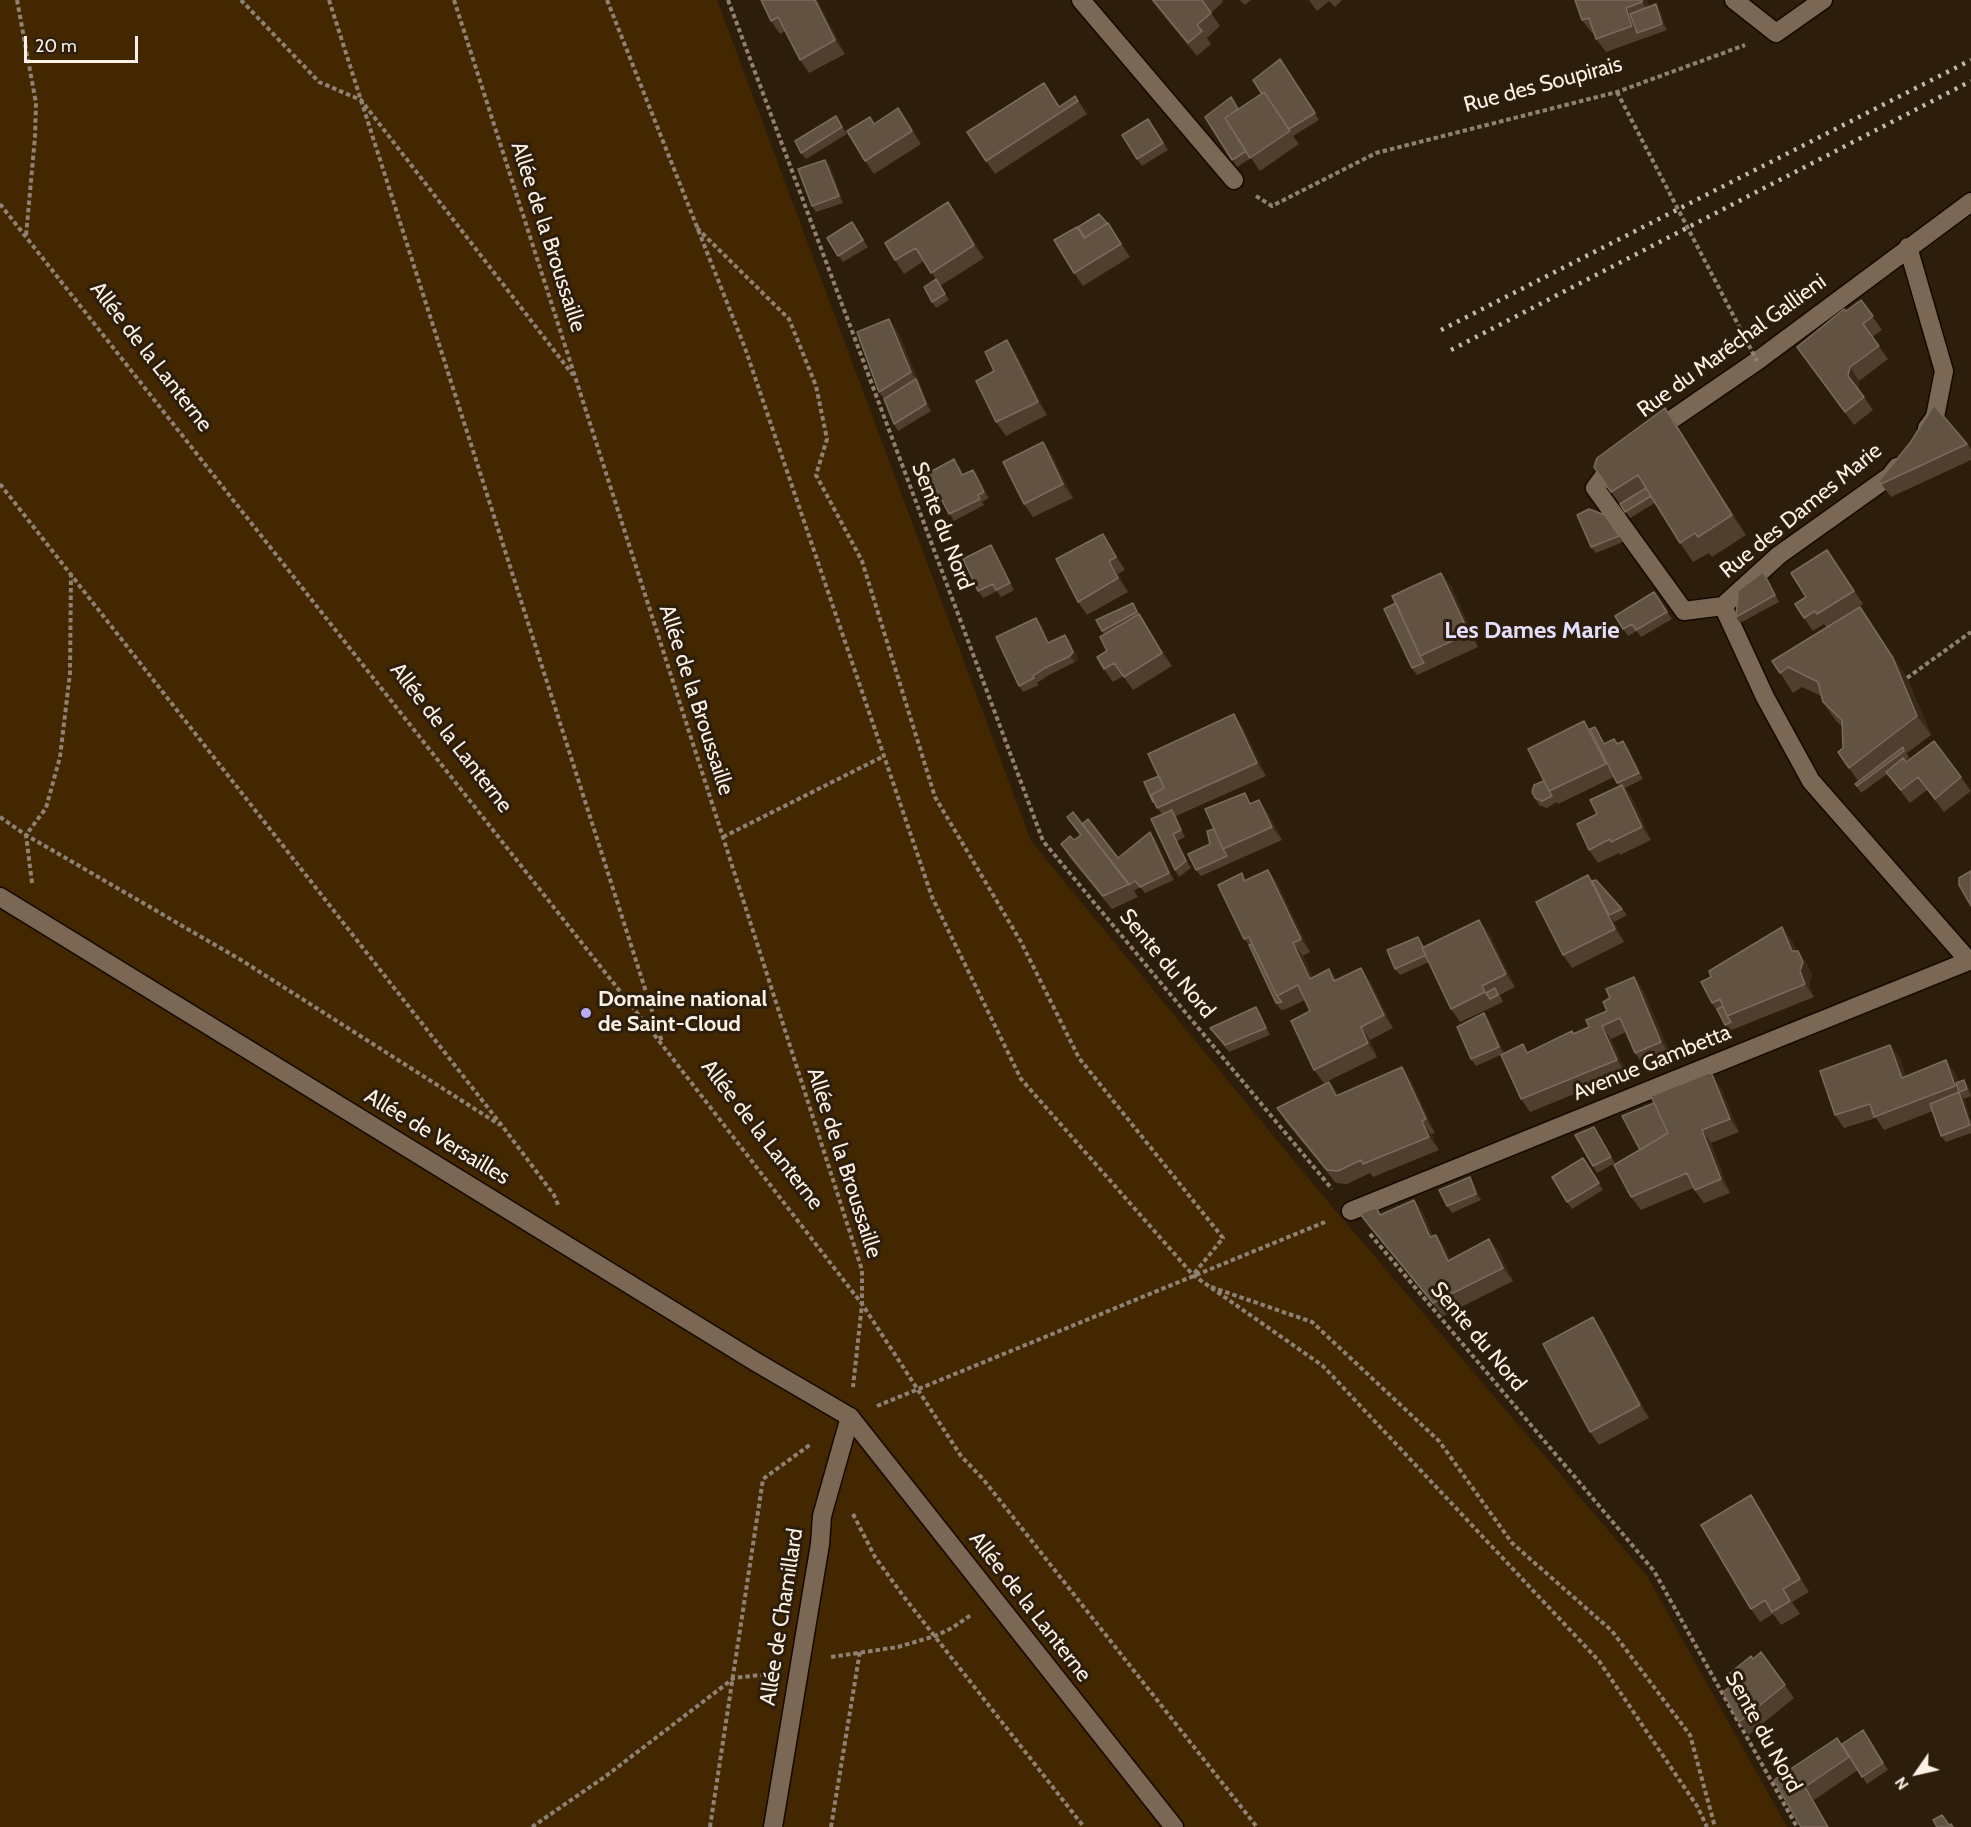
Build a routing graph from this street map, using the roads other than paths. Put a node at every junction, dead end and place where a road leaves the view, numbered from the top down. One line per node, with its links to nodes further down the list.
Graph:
1 (1081, 0): 4 (street)
2 (1734, 0): 3 (street)
3 (1823, 0)
4 (1234, 180)
5 (1971, 202): 6 (street, Rue du Maréchal Gallieni)
6 (1908, 247): 7 (street, Rue des Dames Marie); 7 (street, Rue du Maréchal Gallieni)
7 (1723, 606): 9 (street, Rue des Dames Marie)
8 (0, 897): 11 (street, Allée de Versailles)
9 (1970, 965): 10 (street, Avenue Gambetta)
10 (1351, 1211)
11 (850, 1417): 12 (street, Allée de Chamillard); 13 (street, Allée de la Lanterne)
12 (773, 1827)
13 (1174, 1827)

